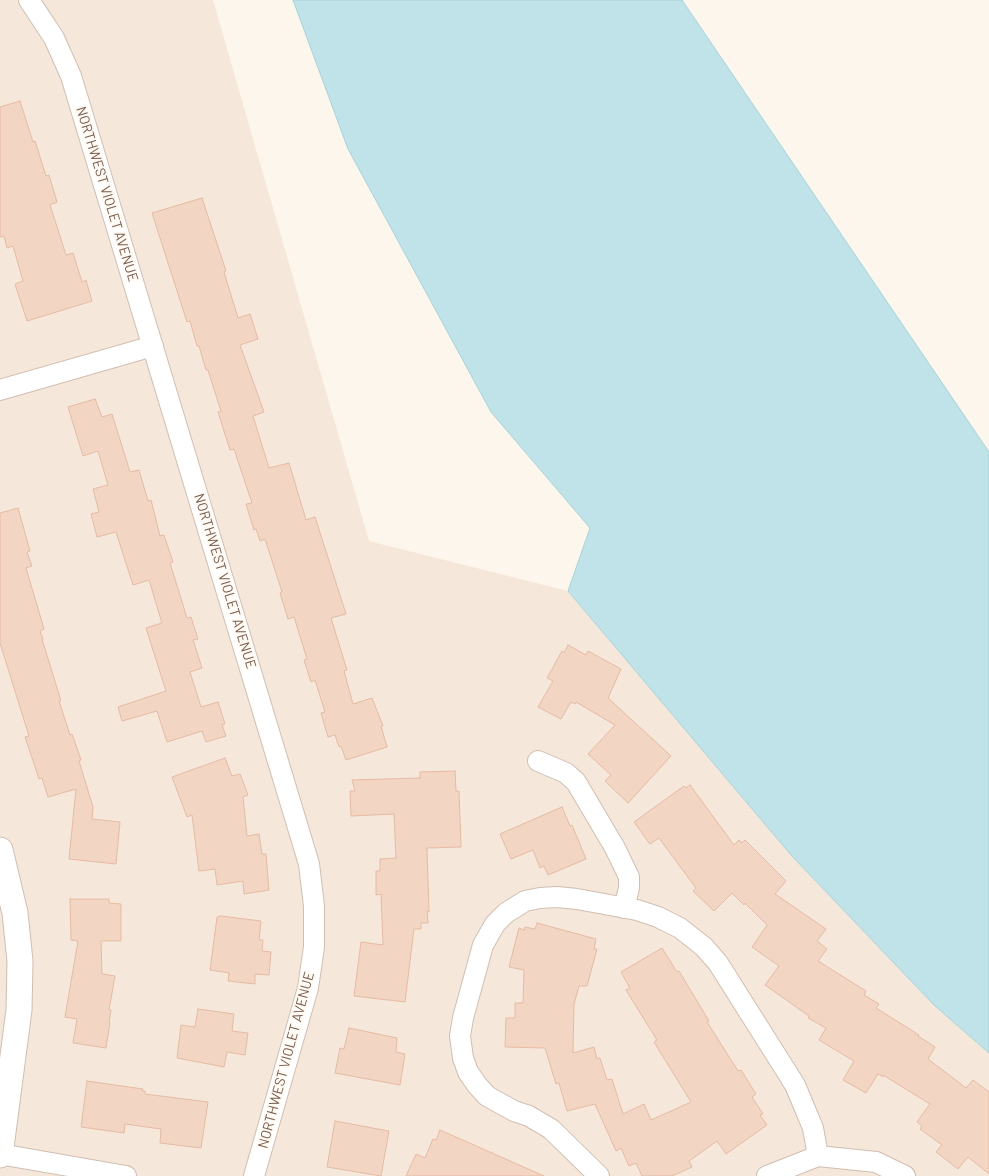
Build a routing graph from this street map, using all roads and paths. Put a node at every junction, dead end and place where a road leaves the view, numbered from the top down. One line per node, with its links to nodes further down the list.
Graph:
1 (29, 0): 2 (street, NORTHWEST VIOLET AVENUE)
2 (154, 346): 3 (street); 10 (street, NORTHWEST VIOLET AVENUE)
3 (0, 390)
4 (538, 761): 6 (street)
5 (0, 850): 7 (street)
6 (624, 908): 8 (street); 11 (street)
7 (0, 1154): 9 (street)
8 (818, 1156): 12 (street); 13 (street)
9 (126, 1176)
10 (254, 1176)
11 (599, 1176)
12 (767, 1176)
13 (905, 1176)

